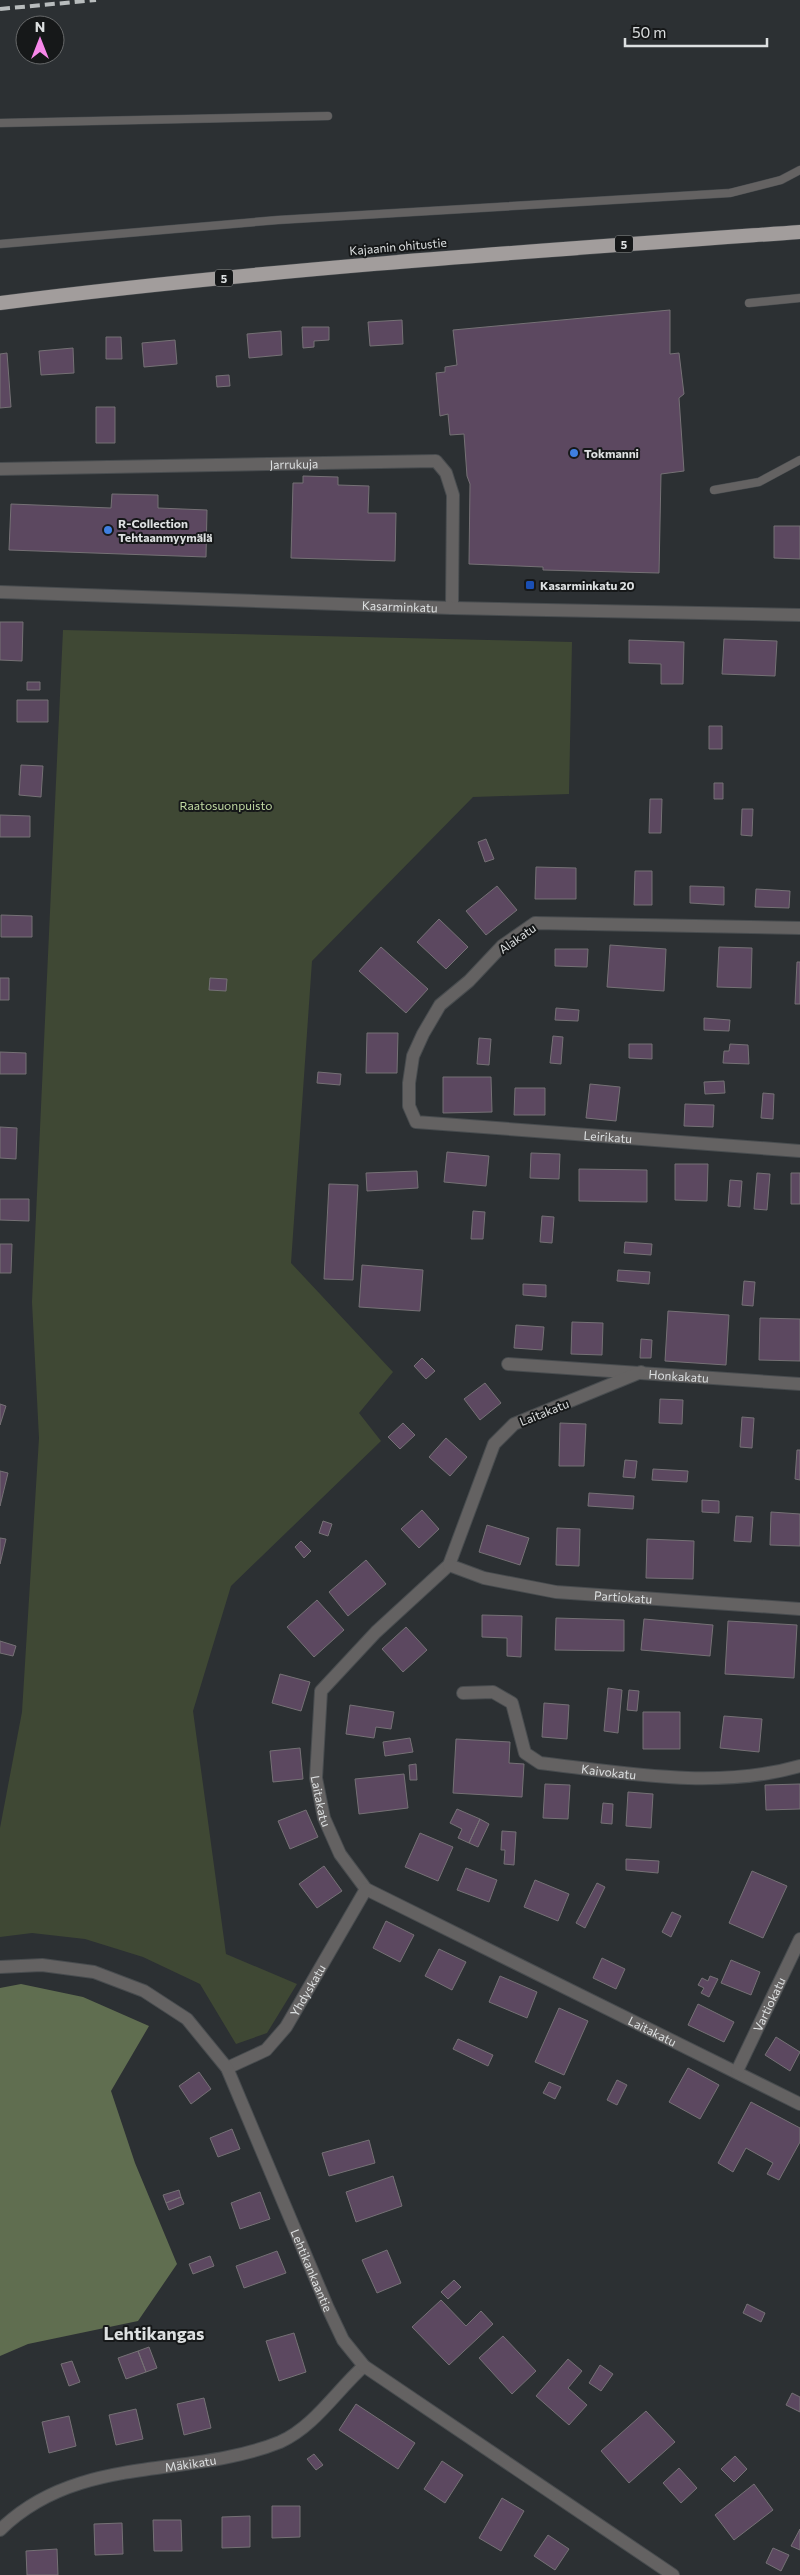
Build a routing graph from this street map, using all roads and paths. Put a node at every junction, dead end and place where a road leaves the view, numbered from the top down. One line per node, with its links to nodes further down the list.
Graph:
1 (328, 116): 2 (lane)
2 (0, 123)
3 (800, 170): 5 (lane)
4 (800, 232): 7 (highway, Kajaanin ohitustie / 5)
5 (0, 244)
6 (800, 298): 8 (lane)
7 (0, 303)
8 (750, 303)
9 (800, 460): 11 (lane)
10 (0, 469): 13 (street, Jarrukuja)
11 (714, 490)
12 (0, 592): 13 (street, Kasarminkatu)
13 (452, 608): 14 (street, Kasarminkatu)
14 (800, 615)
15 (800, 928): 16 (street, Alakatu)
16 (416, 1122): 17 (street, Leirikatu)
17 (800, 1151)
18 (508, 1364): 19 (street, Honkakatu)
19 (641, 1372): 20 (street, Honkakatu); 21 (street, Laitakatu)
20 (800, 1384)
21 (449, 1565): 22 (street, Partiokatu); 25 (street, Laitakatu)
22 (800, 1609)
23 (463, 1693): 24 (street, Kaivokatu)
24 (800, 1766)
25 (366, 1889): 28 (street, Yhdyskatu); 29 (street, Laitakatu)
26 (800, 1939): 29 (street, Vartiokatu)
27 (0, 1967): 28 (street, Lehtikankaantie)
28 (227, 2068): 31 (street, Lehtikankaantie)
29 (737, 2071): 30 (street, Laitakatu)
30 (800, 2104)
31 (364, 2366): 32 (street, Mäkikatu); 33 (street, Lehtikankaantie)
32 (0, 2530)
33 (673, 2575)

